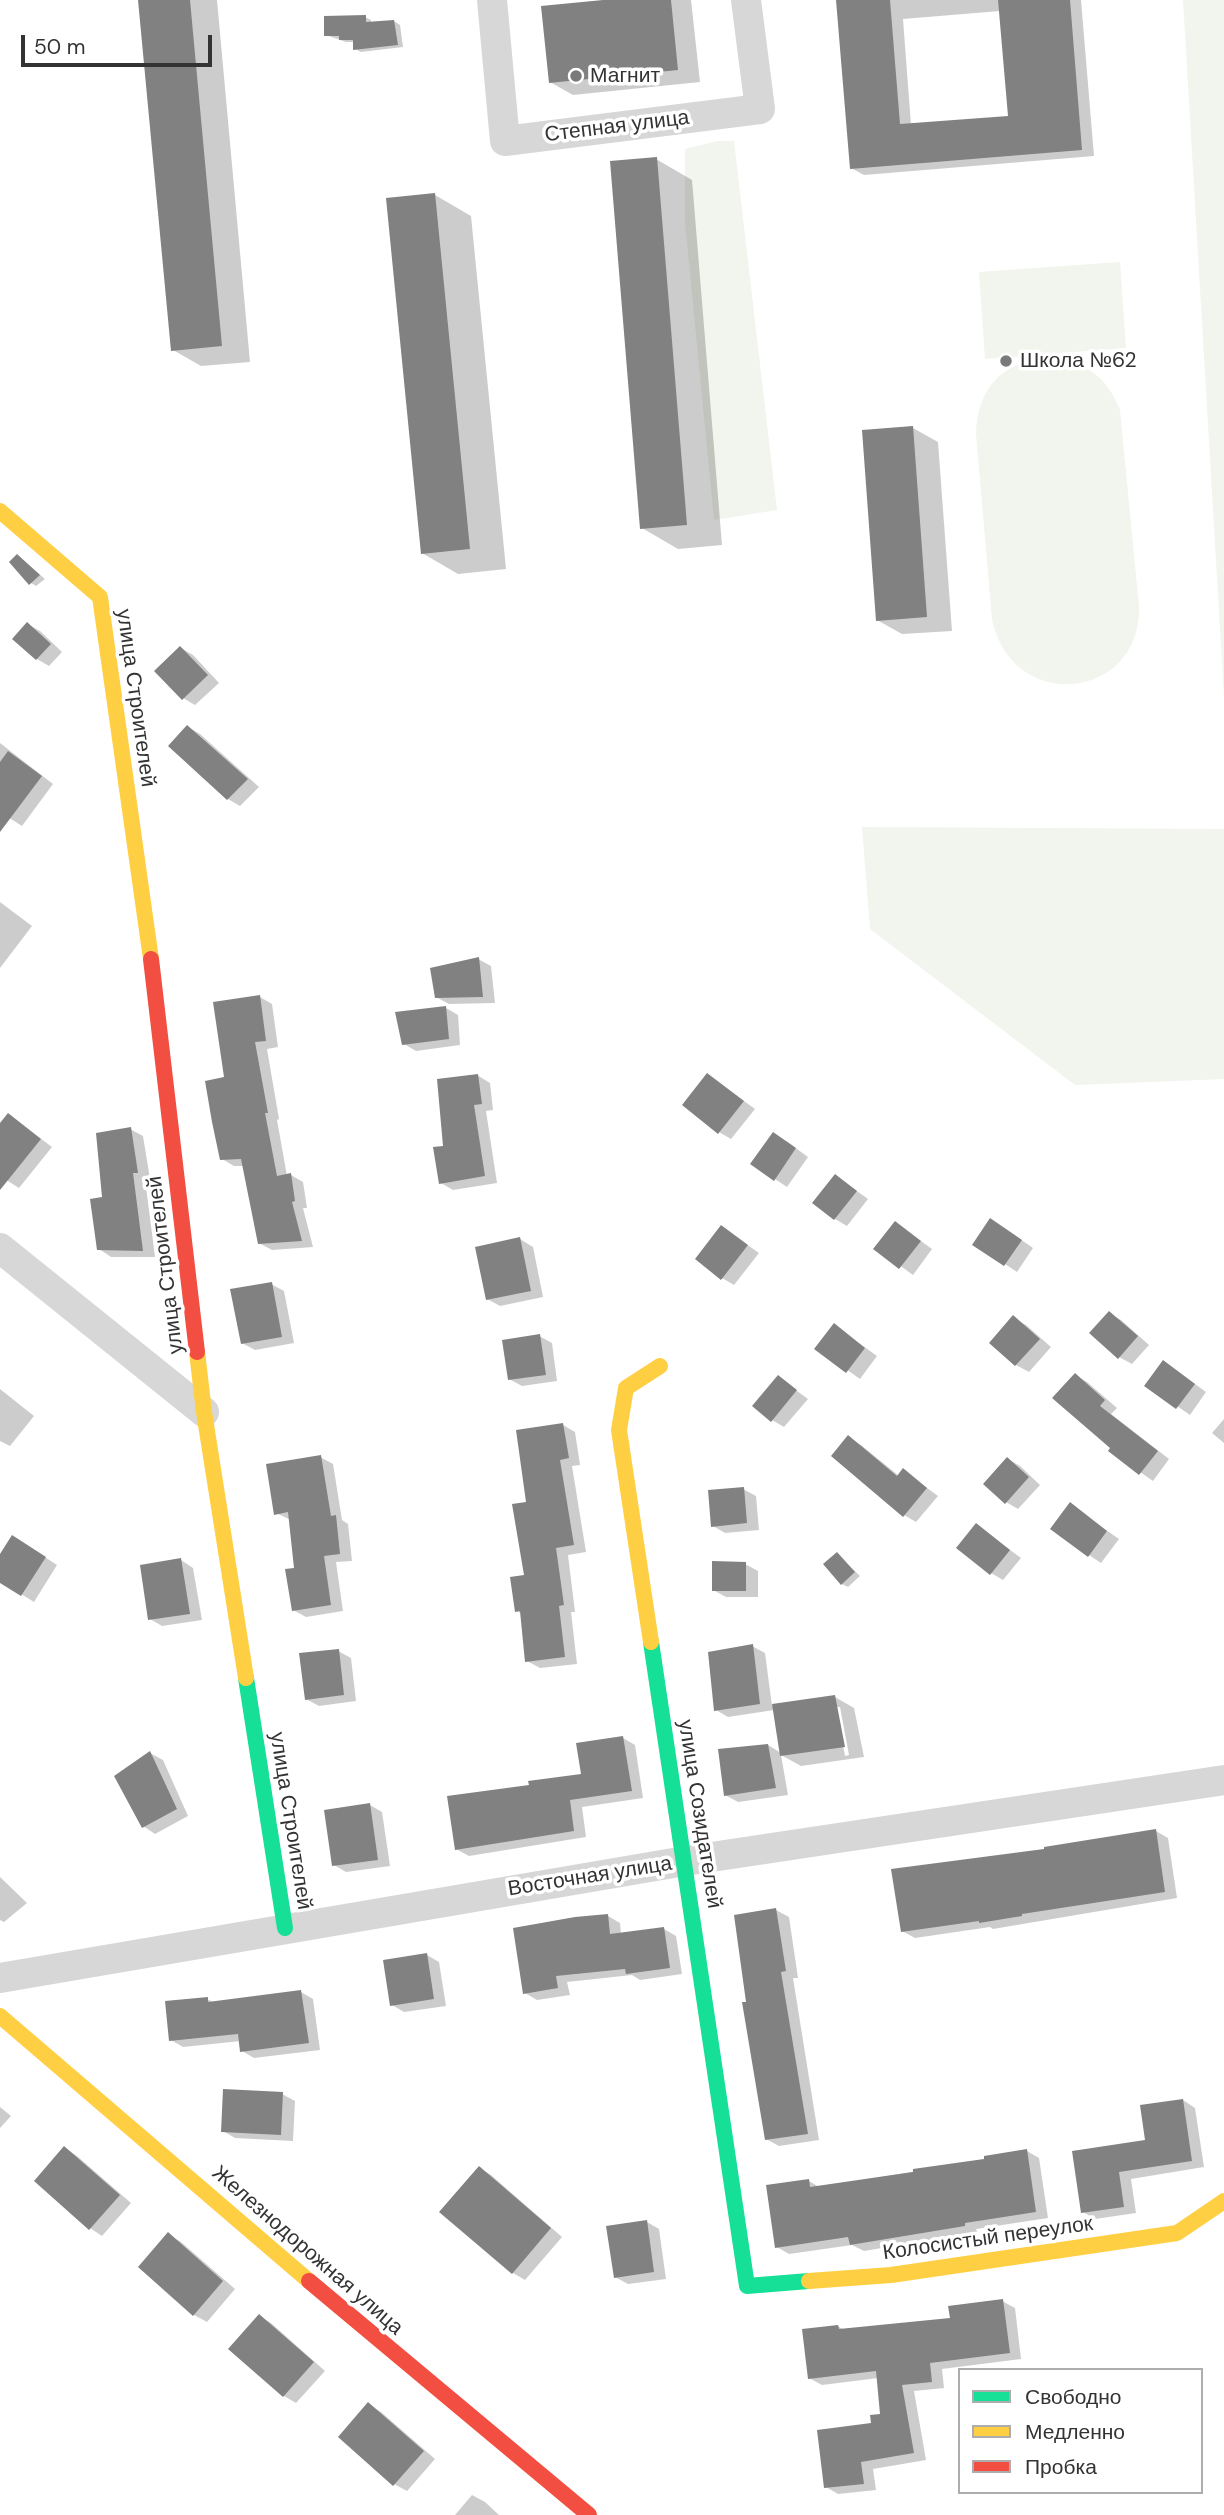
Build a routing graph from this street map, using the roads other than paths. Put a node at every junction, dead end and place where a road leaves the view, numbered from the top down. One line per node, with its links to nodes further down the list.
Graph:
1 (492, 0): 2 (street, Степная улица)
2 (746, 0)
3 (0, 511): 6 (street, улица Строителей)
4 (0, 1248): 6 (street)
5 (660, 1366): 8 (street, улица Созидателей)
6 (204, 1412): 9 (street, улица Строителей)
7 (1224, 1780): 8 (street, Восточная улица)
8 (685, 1861): 9 (street, Восточная улица); 13 (street, улица Созидателей)
9 (285, 1928): 10 (street, Восточная улица)
10 (0, 1978)
11 (0, 2016): 14 (street, Железнодорожная улица)
12 (1224, 2201): 13 (street, Колосистый переулок)
13 (747, 2286)
14 (589, 2515)

